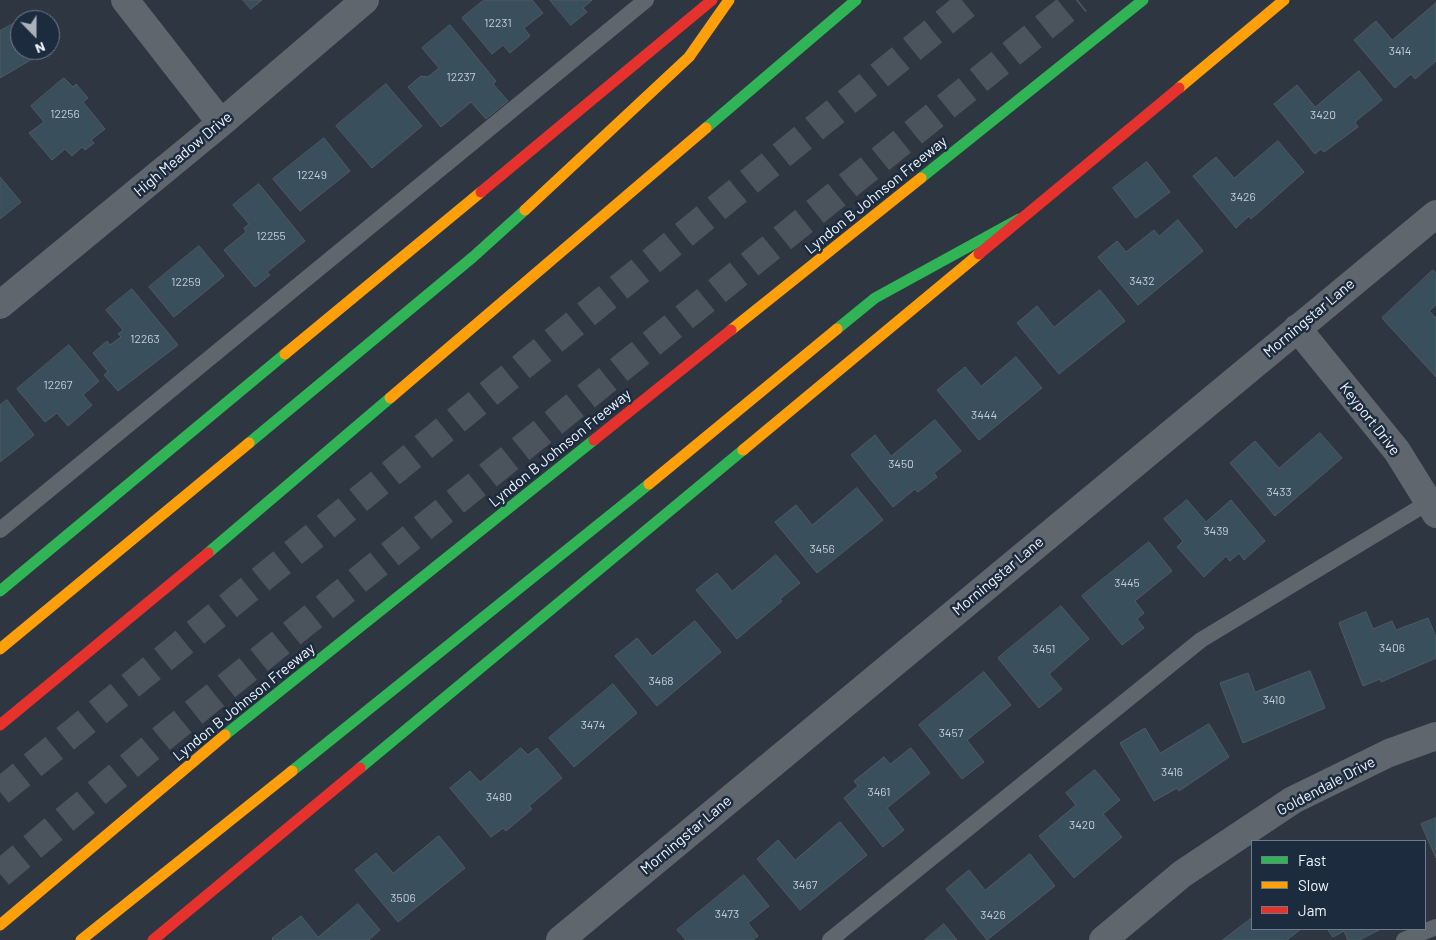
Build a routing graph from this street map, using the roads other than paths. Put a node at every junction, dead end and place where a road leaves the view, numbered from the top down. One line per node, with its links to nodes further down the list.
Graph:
1 (125, 0): 9 (street)
2 (365, 0): 9 (street, High Meadow Drive)
3 (646, 0): 15 (lane)
4 (712, 0): 16 (main road)
5 (729, 0): 17 (main road)
6 (856, 0): 18 (main road)
7 (1143, 0): 20 (main road, Lyndon B Johnson Freeway)
8 (1284, 0): 11 (main road)
9 (221, 123): 12 (street, High Meadow Drive)
10 (1436, 214): 13 (street, Morningstar Lane)
11 (1019, 219): 22 (main road); 23 (main road)
12 (0, 305)
13 (1297, 328): 14 (street, Keyport Drive); 24 (street, Morningstar Lane)
14 (1433, 508): 25 (lane)
15 (0, 530)
16 (0, 591)
17 (0, 649)
18 (0, 725)
19 (1436, 736): 26 (street, Goldendale Drive)
20 (0, 925)
21 (1436, 927): 27 (lane)
22 (81, 940)
23 (153, 940)
24 (560, 940)
25 (830, 940)
26 (1103, 940)
27 (1404, 940)

